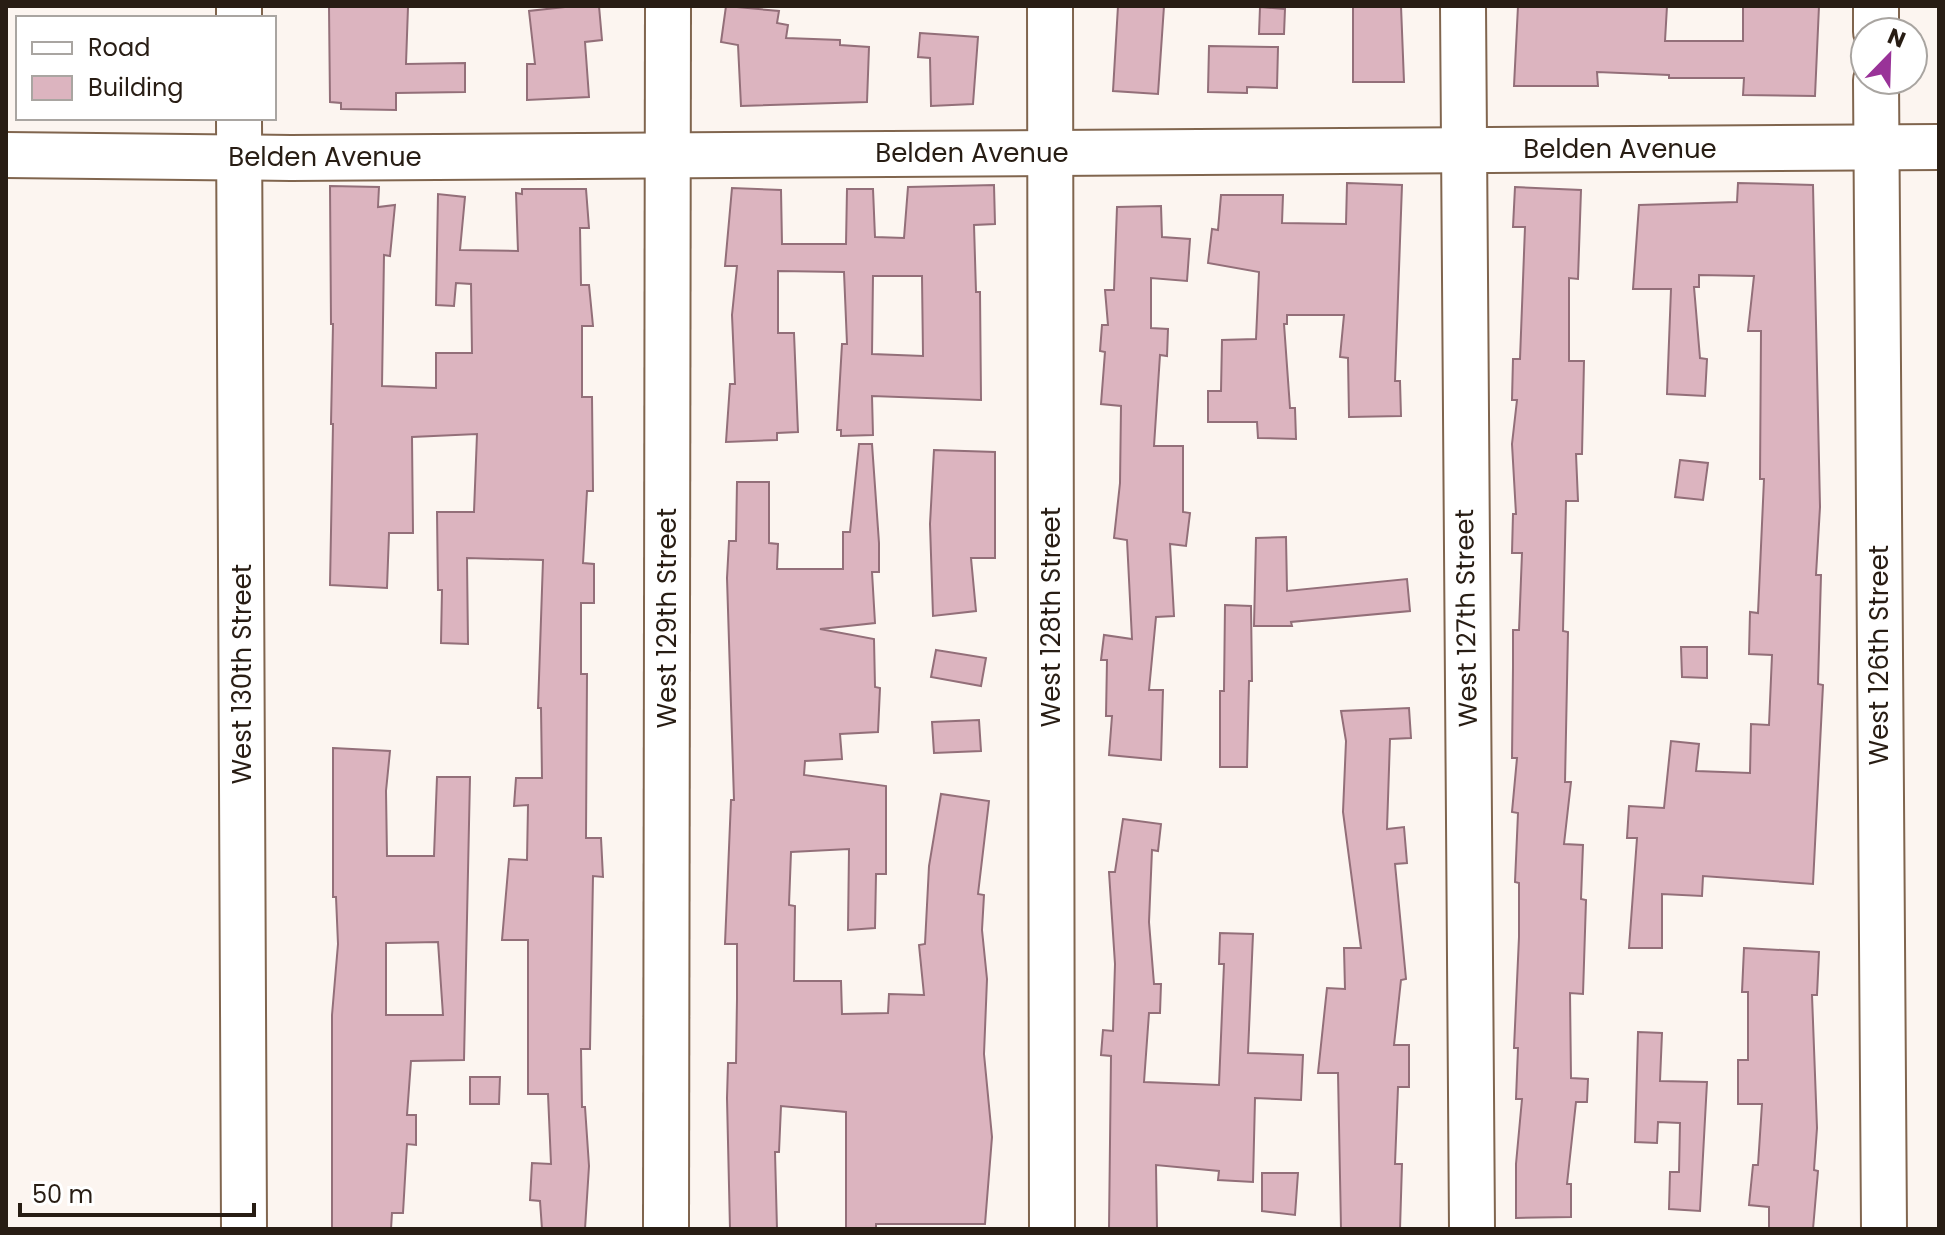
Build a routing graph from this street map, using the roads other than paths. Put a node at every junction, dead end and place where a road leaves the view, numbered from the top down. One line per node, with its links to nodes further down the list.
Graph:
1 (668, 6): 10 (street, West 129th Street)
2 (1050, 6): 9 (street, West 128th Street)
3 (1463, 6): 8 (street, West 127th Street)
4 (1876, 96): 7 (street, West 126th Street)
5 (239, 138): 10 (street, Belden Avenue); 11 (street, Belden Avenue); 12 (street, West 130th Street)
6 (1939, 147): 7 (street, Belden Avenue)
7 (1875, 148): 8 (street, Belden Avenue); 16 (street, West 126th Street)
8 (1462, 151): 9 (street, Belden Avenue); 15 (street, West 127th Street)
9 (1049, 153): 10 (street, Belden Avenue); 14 (street, West 128th Street)
10 (668, 154): 13 (street, West 129th Street)
11 (6, 155)
12 (244, 1229)
13 (666, 1229)
14 (1052, 1229)
15 (1472, 1229)
16 (1884, 1229)

